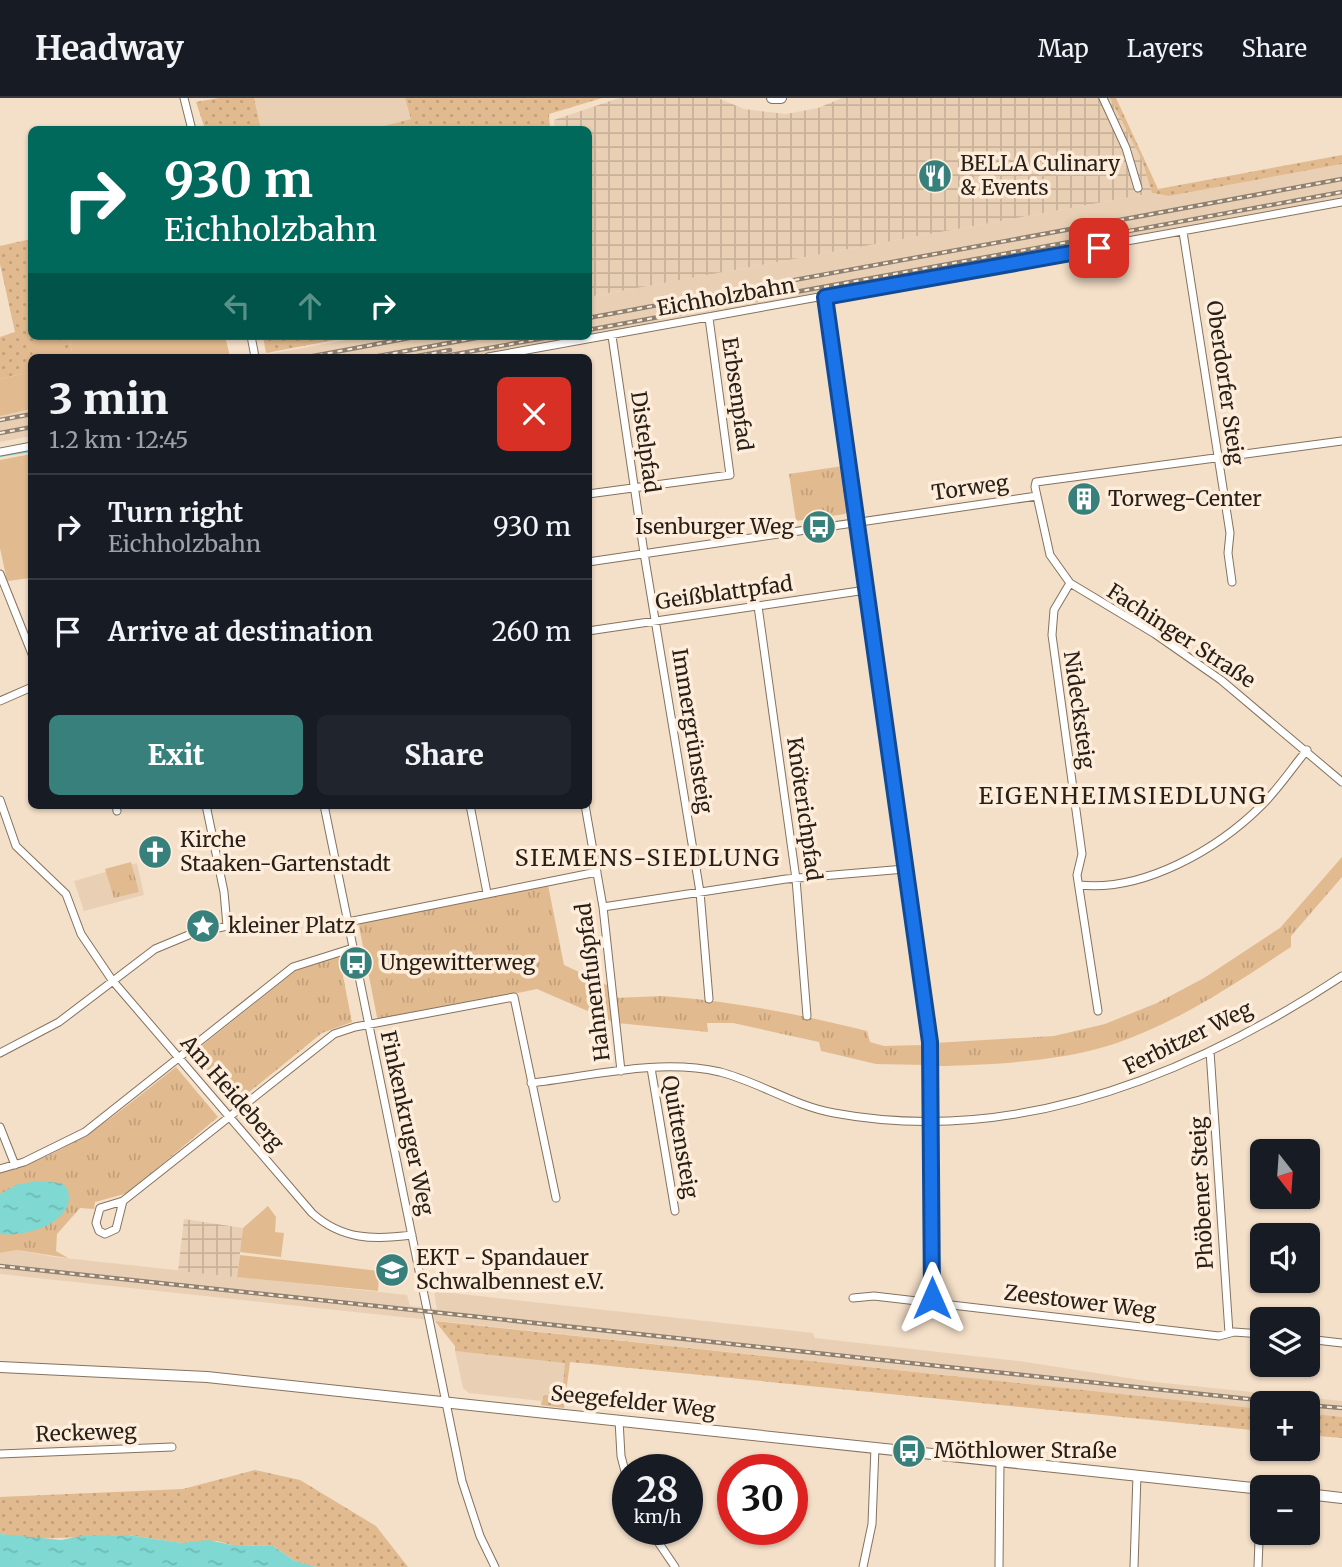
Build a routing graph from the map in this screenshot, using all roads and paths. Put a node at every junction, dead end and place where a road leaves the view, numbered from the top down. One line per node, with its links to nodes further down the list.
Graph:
1 (184, 98): 5 (street)
2 (772, 98): 3 (street)
3 (781, 98)
4 (1103, 98): 6 (street)
5 (191, 126)
6 (1138, 188)
7 (1342, 202): 8 (street, Eichholzbahn)
8 (1183, 233): 9 (street, Eichholzbahn); 18 (street, Oberdorfer Steig)
9 (825, 297): 10 (street, Eichholzbahn); 22 (street)
10 (709, 318): 11 (street, Eichholzbahn); 19 (street, Erbsenpfad)
11 (612, 336): 12 (street, Eichholzbahn); 19 (street, Distelpfad)
12 (592, 339)
13 (589, 340): 14 (street, Eichholzbahn)
14 (507, 354)
15 (1342, 441): 18 (street, Torweg)
16 (28, 447): 17 (street)
17 (0, 452)
18 (1219, 458): 21 (street, Torweg); 26 (street, Oberdorfer Steig)
19 (634, 487): 20 (street); 23 (street, Distelpfad)
20 (592, 493)
21 (1037, 496): 22 (street, Torweg); 27 (street, Fachinger Straße)
22 (856, 522): 23 (street, Torweg); 28 (street)
23 (644, 553): 24 (street, Torweg); 30 (street, Immergrünsteig)
24 (592, 561)
25 (0, 576): 32 (street)
26 (1232, 582)
27 (1070, 583): 35 (street, Fachinger Straße); 45 (street, Nidecksteig)
28 (866, 590): 29 (street, Geißblattpfad); 42 (street)
29 (758, 607): 30 (street, Geißblattpfad); 44 (street, Knöterichpfad)
30 (655, 620): 31 (street, Geißblattpfad); 46 (street, Immergrünsteig)
31 (592, 630)
32 (28, 644)
33 (28, 689): 34 (street)
34 (0, 701)
35 (1307, 750): 36 (street, Fachinger Straße); 45 (street)
36 (1342, 782)
37 (0, 800): 52 (street, Am Heideberg)
38 (207, 809): 52 (street)
39 (325, 809): 49 (street, Finkenkruger Weg)
40 (471, 809): 47 (street)
41 (586, 809): 43 (street, Hahnenfußpfad)
42 (905, 869): 44 (street); 64 (street)
43 (597, 872): 47 (street); 48 (street, Hahnenfußpfad)
44 (796, 878): 46 (street); 55 (street, Knöterichpfad)
45 (1079, 885): 54 (street, Nidecksteig)
46 (700, 892): 48 (street); 53 (street, Immergrünsteig)
47 (487, 893): 49 (street)
48 (603, 907): 61 (street, Hahnenfußpfad)
49 (348, 922): 50 (street, Finkenkruger Weg)
50 (353, 948): 56 (street, Finkenkruger Weg); 59 (street)
51 (1342, 976): 57 (street, Ferbitzer Weg)
52 (112, 980): 58 (street); 59 (street, Am Heideberg)
53 (709, 999)
54 (1098, 1011)
55 (807, 1016)
56 (369, 1024): 62 (street); 63 (street); 71 (street, Finkenkruger Weg)
57 (1210, 1051): 64 (street, Ferbitzer Weg); 74 (street, Phöbener Steig)
58 (0, 1054)
59 (179, 1059): 63 (street, Am Heideberg); 66 (street)
60 (651, 1068): 61 (street, Ferbitzer Weg); 64 (street, Ferbitzer Weg); 70 (street, Quittensteig)
61 (621, 1071): 62 (street, Ferbitzer Weg)
62 (531, 1083): 68 (street)
63 (229, 1116): 69 (street); 71 (street, Am Heideberg)
64 (932, 1120): 73 (street)
65 (0, 1127): 66 (street)
66 (15, 1165): 67 (street)
67 (0, 1169)
68 (556, 1199)
69 (123, 1201): 69 (street)
70 (675, 1211)
71 (412, 1235): 79 (street, Finkenkruger Weg)
72 (853, 1298): 73 (street, Zeestower Weg)
73 (932, 1303): 74 (street, Zeestower Weg)
74 (1229, 1333): 75 (street, Zeestower Weg)
75 (1250, 1334)
76 (1320, 1340): 77 (street)
77 (1342, 1343)
78 (0, 1367): 79 (street, Seegefelder Weg)
79 (447, 1402): 80 (street, Seegefelder Weg); 92 (street, Finkenkruger Weg)
80 (619, 1420): 82 (street, Seegefelder Weg); 84 (street)
81 (172, 1447): 83 (street, Reckeweg)
82 (875, 1447): 85 (street, Seegefelder Weg); 94 (street)
83 (0, 1454)
84 (621, 1454)
85 (1000, 1461): 86 (street, Seegefelder Weg); 95 (street)
86 (1137, 1475): 87 (street, Seegefelder Weg); 96 (street)
87 (1250, 1488)
88 (1320, 1495): 89 (street)
89 (1342, 1498)
90 (660, 1545): 93 (street)
91 (1259, 1545): 97 (street)
92 (495, 1567)
93 (675, 1567)
94 (863, 1567)
95 (999, 1567)
96 (1135, 1567)
97 (1258, 1567)

